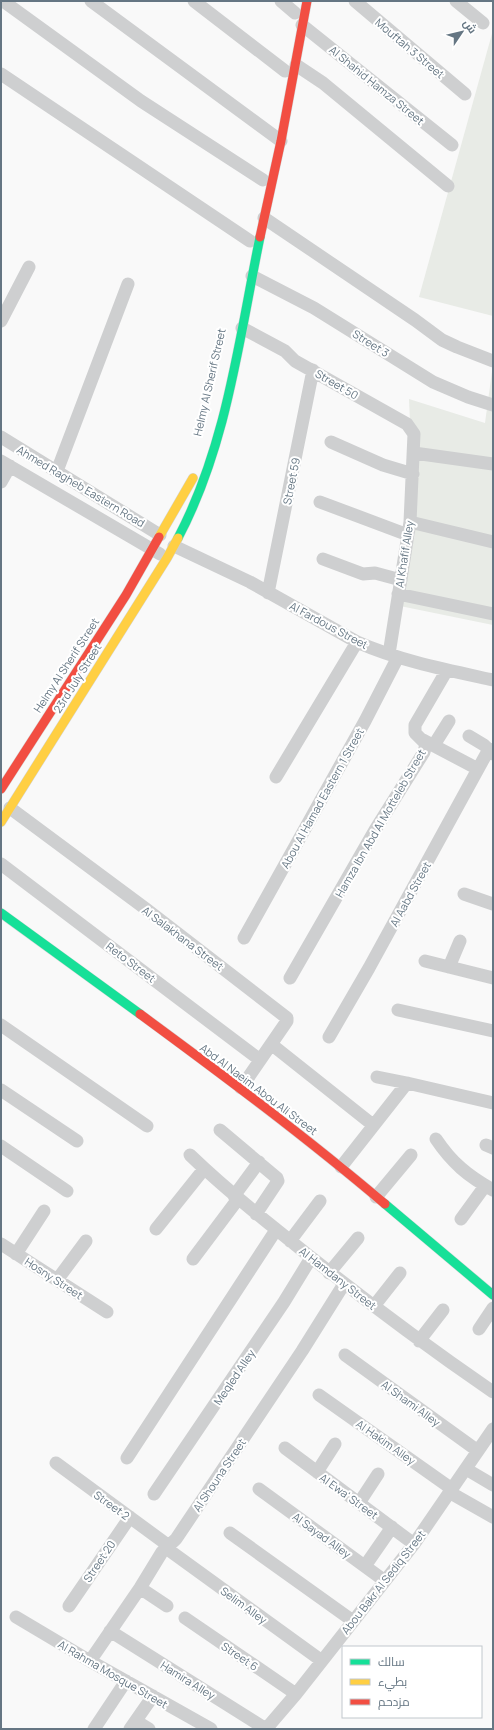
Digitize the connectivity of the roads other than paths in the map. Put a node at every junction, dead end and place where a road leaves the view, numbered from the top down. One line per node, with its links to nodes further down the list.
1 (4, 1): 15 (street)
2 (91, 1): 13 (street)
3 (194, 1): 10 (street)
4 (281, 1): 8 (street, Al Shahid Hamza Street)
5 (307, 1): 8 (street, Helmy Al Sherif Street)
6 (355, 1): 12 (street, Mouftah 3 Street)
7 (456, 1): 9 (street)
8 (298, 13): 10 (street, Helmy Al Sherif Street); 10 (street, Helmy Al Sherif Street); 14 (street, Al Shahid Hamza Street)
9 (483, 23)
10 (288, 71): 13 (street, Helmy Al Sherif Street); 16 (street)
11 (1, 74): 19 (street)
12 (465, 94)
13 (274, 136): 18 (street, Helmy Al Sherif Street)
14 (452, 145)
15 (262, 180)
16 (448, 186)
17 (258, 203): 19 (street, Helmy Al Sherif Street)
18 (264, 218): 21 (street, Helmy Al Sherif Street); 25 (street)
19 (250, 240): 37 (street, Helmy Al Sherif Street)
20 (28, 267): 23 (street)
21 (252, 276): 24 (street, Helmy Al Sherif Street); 27 (street, Street 3)
22 (128, 284): 33 (street)
23 (1, 321)
24 (242, 328): 26 (street, Street 50); 38 (street, Helmy Al Sherif Street)
25 (493, 360)
26 (313, 370): 30 (street, Street 50); 47 (street, Street 59)
27 (493, 405)
28 (1, 437): 33 (street, Ahmed Ragheb Eastern Road)
29 (331, 442): 34 (street)
30 (414, 453): 32 (street); 34 (street, Al Khafif Alley)
31 (6, 464): 35 (street); 43 (street)
32 (493, 464)
33 (57, 471): 40 (street, Ahmed Ragheb Eastern Road)
34 (412, 474): 39 (street, Al Khafif Alley)
35 (1, 482)
36 (320, 502): 39 (street)
37 (169, 521): 38 (street); 40 (street, Helmy Al Sherif Street)
38 (183, 528): 42 (street, Helmy Al Sherif Street)
39 (409, 529): 41 (street); 46 (street, Al Khafif Alley)
40 (160, 535): 43 (street, Helmy Al Sherif Street)
41 (493, 542)
42 (174, 546): 44 (street, 23rd July Street); 47 (street, Al Fardous Street)
43 (153, 549): 44 (street); 60 (street, Helmy Al Sherif Street)
44 (167, 558): 61 (street, 23rd July Street)
45 (323, 559): 46 (street)
46 (401, 580): 48 (street, Al Khafif Alley)
47 (268, 593): 50 (street, Al Fardous Street)
48 (398, 594): 49 (street); 51 (street, Al Khafif Alley)
49 (493, 614)
50 (357, 642): 51 (street, Al Fardous Street); 59 (street)
51 (394, 656): 52 (street, Al Fardous Street); 67 (street, Abou Al Hamad Eastern 1 Street)
52 (447, 670): 53 (street, Al Fardous Street); 56 (street, Hamza Ibn Abd Al Motteleb Street)
53 (493, 680)
54 (449, 720): 56 (street)
55 (469, 736): 57 (street)
56 (428, 742): 58 (street); 71 (street, Hamza Ibn Abd Al Motteleb Street)
57 (491, 752): 58 (street, Al Aabd Street)
58 (478, 769): 76 (street, Al Aabd Street)
59 (276, 776)
60 (1, 789)
61 (10, 808): 62 (street, 23rd July Street); 77 (street, Al Salakhana Street)
62 (1, 822)
63 (1, 864): 78 (street, Reto Street)
64 (464, 894): 65 (street)
65 (493, 904)
66 (1, 913): 81 (street, Abd Al Naeim Abou Ali Street)
67 (244, 938)
68 (460, 940): 70 (street)
69 (425, 961): 70 (street)
70 (449, 967): 72 (street)
71 (290, 978)
72 (493, 978)
73 (398, 1010): 75 (street)
74 (1, 1025): 84 (street)
75 (493, 1031)
76 (329, 1037)
77 (271, 1044): 78 (street, Al Salakhana Street); 85 (street)
78 (260, 1060): 81 (street, Al Salakhana Street)
79 (377, 1078): 80 (street)
80 (407, 1083): 83 (street); 85 (street)
81 (241, 1088): 93 (street, Abd Al Naeim Abou Ali Street)
82 (1, 1090): 88 (street)
83 (493, 1103)
84 (147, 1126)
85 (373, 1126): 93 (street)
86 (220, 1130): 92 (street)
87 (436, 1139): 95 (street)
88 (77, 1141)
89 (1, 1146): 96 (street)
90 (190, 1155): 94 (street, Al Hamdany Street)
91 (411, 1156): 97 (street)
92 (259, 1162): 98 (street); 101 (street)
93 (341, 1167): 97 (street, Abd Al Naeim Abou Ali Street)
94 (204, 1169): 98 (street, Al Hamdany Street); 103 (street)
95 (489, 1188): 102 (street)
96 (67, 1191)
97 (376, 1197): 116 (street, Abd Al Naeim Abou Ali Street)
98 (236, 1198): 101 (street, Al Hamdany Street); 111 (street)
99 (320, 1201): 107 (street)
100 (44, 1211): 109 (street)
101 (256, 1214): 104 (street, Al Hamdany Street)
102 (462, 1219)
103 (156, 1229)
104 (276, 1230): 107 (street, Al Hamdany Street); 130 (street)
105 (358, 1238): 112 (street)
106 (86, 1241): 114 (street)
107 (290, 1241): 110 (street, Al Hamdany Street)
108 (1, 1244): 109 (street, Hosny Street)
109 (16, 1254): 114 (street, Hosny Street)
110 (311, 1258): 112 (street, Al Hamdany Street); 138 (street, Meqled Alley)
111 (193, 1259)
112 (329, 1272): 115 (street, Al Hamdany Street)
113 (400, 1273): 117 (street)
114 (58, 1280): 120 (street, Hosny Street)
115 (344, 1284): 117 (street, Al Hamdany Street); 145 (street, Al Shouna Street)
116 (493, 1295)
117 (374, 1306): 122 (street, Al Hamdany Street)
118 (493, 1308): 121 (street)
119 (443, 1310): 122 (street)
120 (107, 1312)
121 (479, 1329)
122 (419, 1341): 124 (street, Al Hamdany Street)
123 (345, 1355): 129 (street, Al Shami Alley)
124 (493, 1392)
125 (319, 1395): 137 (street, Al Hakim Alley)
126 (493, 1429): 129 (street, Abou Bakr Al Sediq Street)
127 (335, 1444): 133 (street)
128 (285, 1448): 133 (street, Al Ewa' Street)
129 (478, 1451): 132 (street, Abou Bakr Al Sediq Street)
130 (127, 1458)
131 (56, 1463): 140 (street, Street 2)
132 (466, 1469): 135 (street); 137 (street, Abou Bakr Al Sediq Street)
133 (317, 1472): 139 (street, Al Ewa' Street)
134 (378, 1474): 139 (street)
135 (493, 1484)
136 (259, 1489): 146 (street, Al Sayad Alley)
137 (451, 1491): 141 (street, Al Hakim Alley); 144 (street, Abou Bakr Al Sediq Street)
138 (154, 1494)
139 (359, 1503): 142 (street, Al Ewa' Street)
140 (130, 1517): 145 (street, Street 2); 149 (street, Street 20)
141 (493, 1517)
142 (392, 1527): 144 (street, Al Ewa' Street); 146 (street)
143 (230, 1533): 153 (street)
144 (414, 1544): 147 (street, Abou Bakr Al Sediq Street)
145 (168, 1547): 148 (street, Al Shouna Street); 156 (street, Selim Alley)
146 (365, 1566): 147 (street, Al Sayad Alley)
147 (385, 1580): 153 (street, Abou Bakr Al Sediq Street)
148 (140, 1588): 150 (street); 154 (street, Al Shouna Street)
149 (69, 1606)
150 (167, 1606)
151 (16, 1616): 155 (street, Al Rahma Mosque Street)
152 (185, 1618): 158 (street, Street 6)
153 (353, 1621): 156 (street, Abou Bakr Al Sediq Street)
154 (110, 1631): 155 (street, Al Shouna Street); 164 (street, Hamira Alley)
155 (90, 1661): 157 (street, Al Rahma Mosque Street)
156 (322, 1662): 158 (street, Abou Bakr Al Sediq Street)
157 (126, 1681): 159 (street, Al Rahma Mosque Street); 161 (street)
158 (296, 1694): 164 (street, Abou Bakr Al Sediq Street)
159 (153, 1696): 160 (street); 163 (street, Al Rahma Mosque Street)
160 (133, 1725): 162 (street)
161 (94, 1729)
162 (149, 1729)
163 (211, 1729)
164 (266, 1729)

